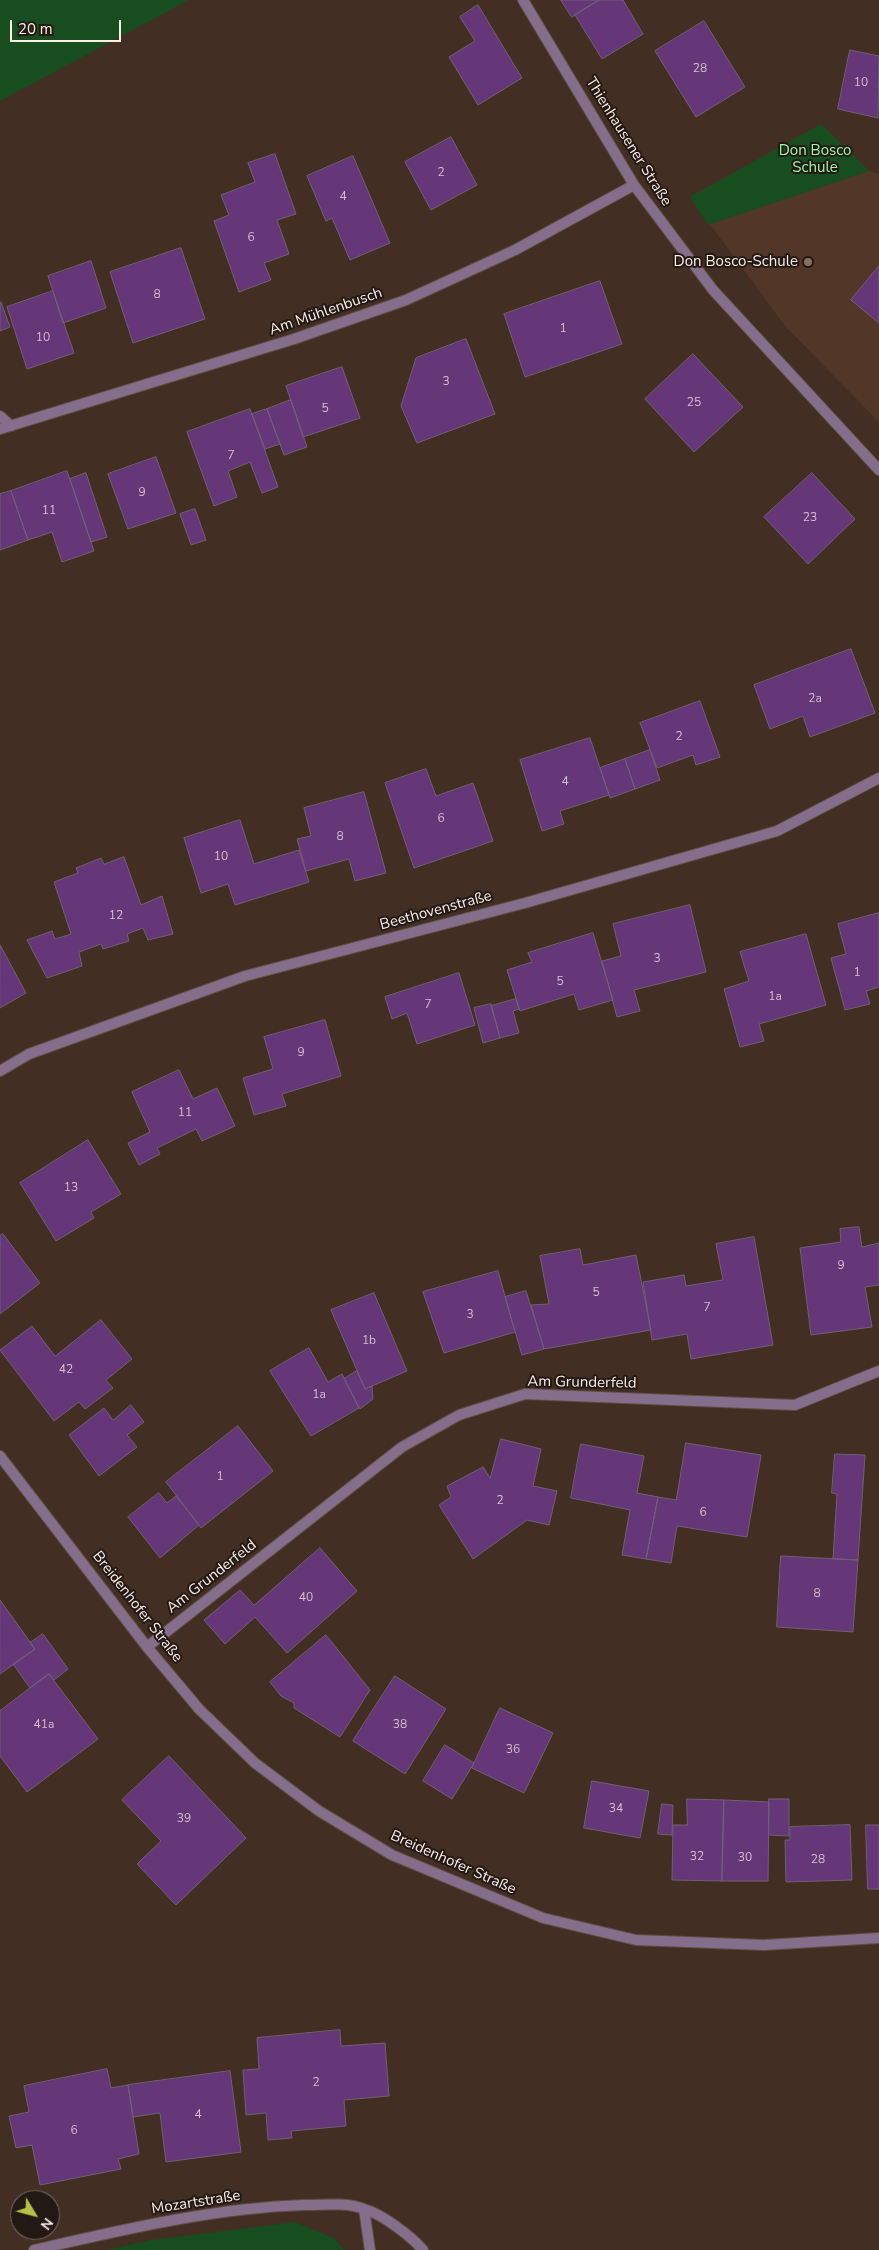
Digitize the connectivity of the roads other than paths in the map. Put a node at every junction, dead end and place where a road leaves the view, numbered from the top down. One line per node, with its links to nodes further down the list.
1 (523, 0): 2 (street, Thienhausener Straße)
2 (634, 185): 4 (street, Am Mühlenbusch); 6 (street, Thienhausener Straße)
3 (0, 416): 4 (street)
4 (11, 426): 5 (street, Am Mühlenbusch)
5 (0, 430)
6 (879, 470)
7 (879, 778): 8 (street, Beethovenstraße)
8 (0, 1071)
9 (879, 1371): 11 (street, Am Grunderfeld)
10 (0, 1456): 11 (street, Breidenhofer Straße)
11 (147, 1647): 12 (street, Breidenhofer Straße)
12 (879, 1938)
13 (364, 2208): 14 (street, Mozartstraße); 15 (street); 16 (street, Mozartstraße)
14 (34, 2250)
15 (370, 2250)
16 (423, 2250)

